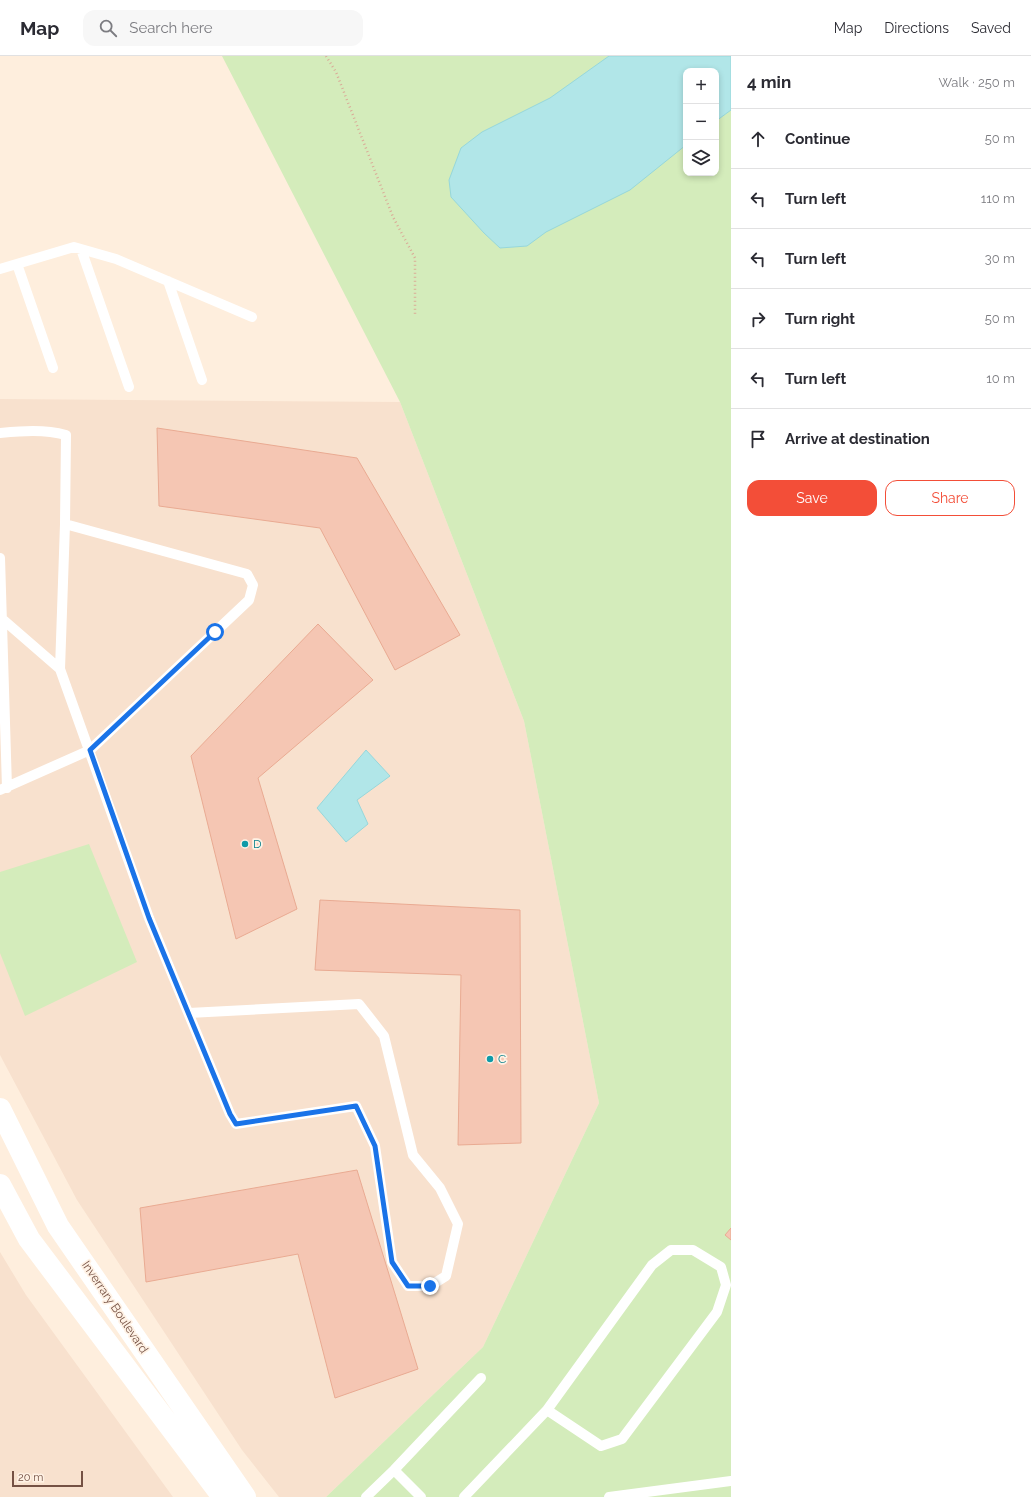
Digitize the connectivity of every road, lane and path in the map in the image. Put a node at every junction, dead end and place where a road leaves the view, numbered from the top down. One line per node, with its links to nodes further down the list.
1 (326, 56): 6 (path)
2 (81, 249): 3 (lane); 5 (lane); 10 (lane)
3 (17, 264): 4 (lane); 8 (lane)
4 (0, 269)
5 (168, 281): 7 (lane); 9 (lane)
6 (415, 315)
7 (252, 317)
8 (53, 368)
9 (202, 380)
10 (128, 386)
11 (0, 433): 12 (lane)
12 (65, 524): 15 (lane); 16 (lane)
13 (0, 558): 14 (lane)
14 (1, 618): 15 (lane); 17 (lane)
15 (60, 669): 16 (lane)
16 (90, 750): 17 (lane); 18 (lane)
17 (4, 789)
18 (189, 1013): 18 (lane)
19 (0, 1109): 26 (street, Inverrary Boulevard)
20 (0, 1185): 25 (street)
21 (482, 1378): 23 (lane)
22 (547, 1410): 22 (lane); 29 (lane)
23 (394, 1470): 27 (lane); 28 (lane)
24 (731, 1481): 30 (lane)
25 (223, 1497)
26 (245, 1497)
27 (366, 1497)
28 (421, 1497)
29 (464, 1497)
30 (609, 1497)

